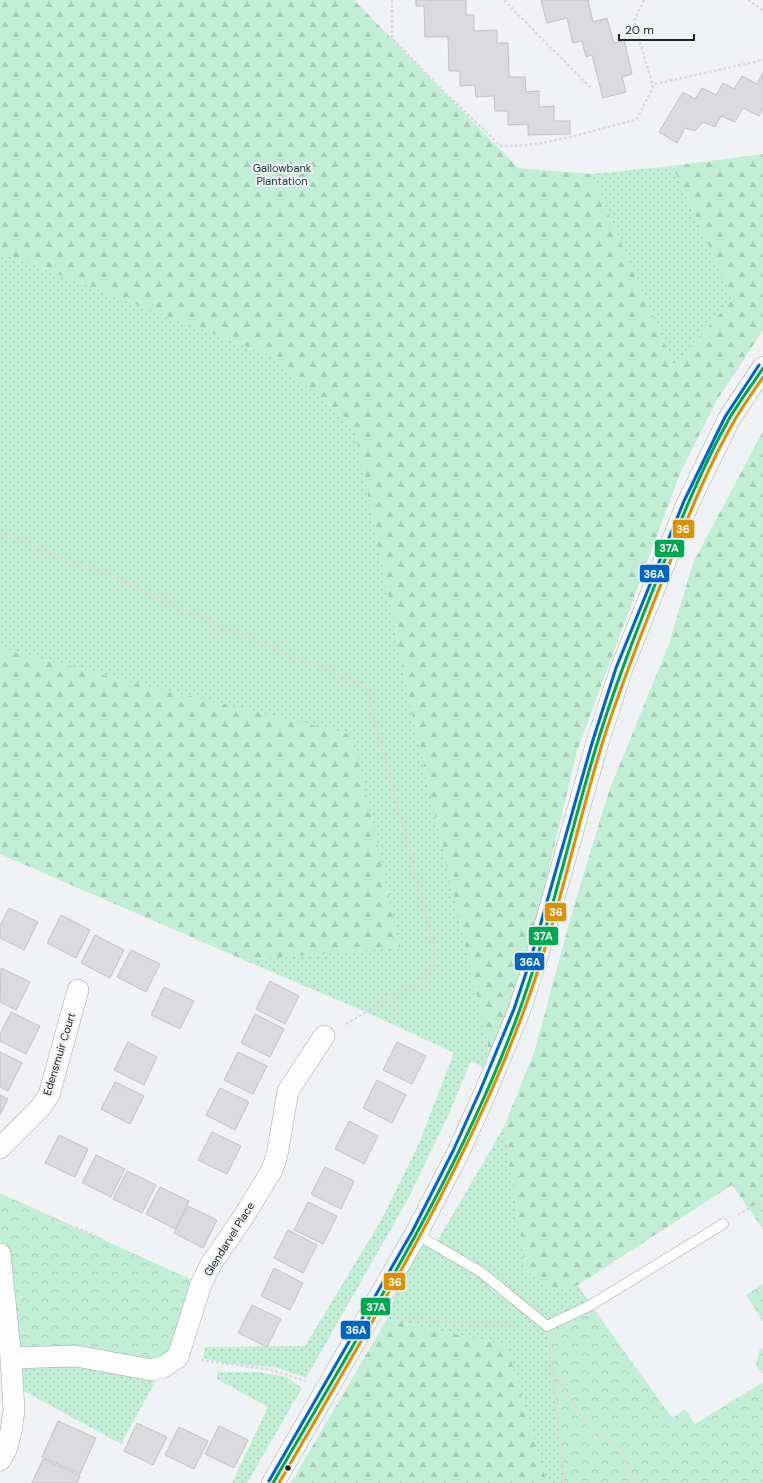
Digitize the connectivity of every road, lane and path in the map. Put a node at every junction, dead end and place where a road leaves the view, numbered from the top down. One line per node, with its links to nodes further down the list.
1 (392, 0): 7 (path)
2 (504, 0): 8 (path)
3 (644, 0): 7 (path)
4 (748, 0): 5 (path)
5 (763, 10)
6 (763, 60): 7 (path)
7 (653, 87)
8 (591, 88)
9 (763, 368): 17 (street)
10 (0, 534): 12 (path)
11 (78, 990): 13 (street, Edensmuir Court)
12 (324, 1036): 22 (street, Glendarvel Place)
13 (0, 1148)
14 (763, 1200): 15 (path)
15 (723, 1224): 21 (lane)
16 (76, 1227): 18 (path)
17 (416, 1234): 21 (lane); 25 (street)
18 (104, 1240)
19 (0, 1254): 23 (street)
20 (387, 1319): 21 (path)
21 (547, 1326): 24 (path)
22 (178, 1357): 23 (street); 25 (path)
23 (11, 1358): 26 (street)
24 (552, 1371): 28 (path); 29 (path)
25 (319, 1403): 27 (street)
26 (0, 1460)
27 (273, 1483)
28 (565, 1483)
29 (635, 1483)

